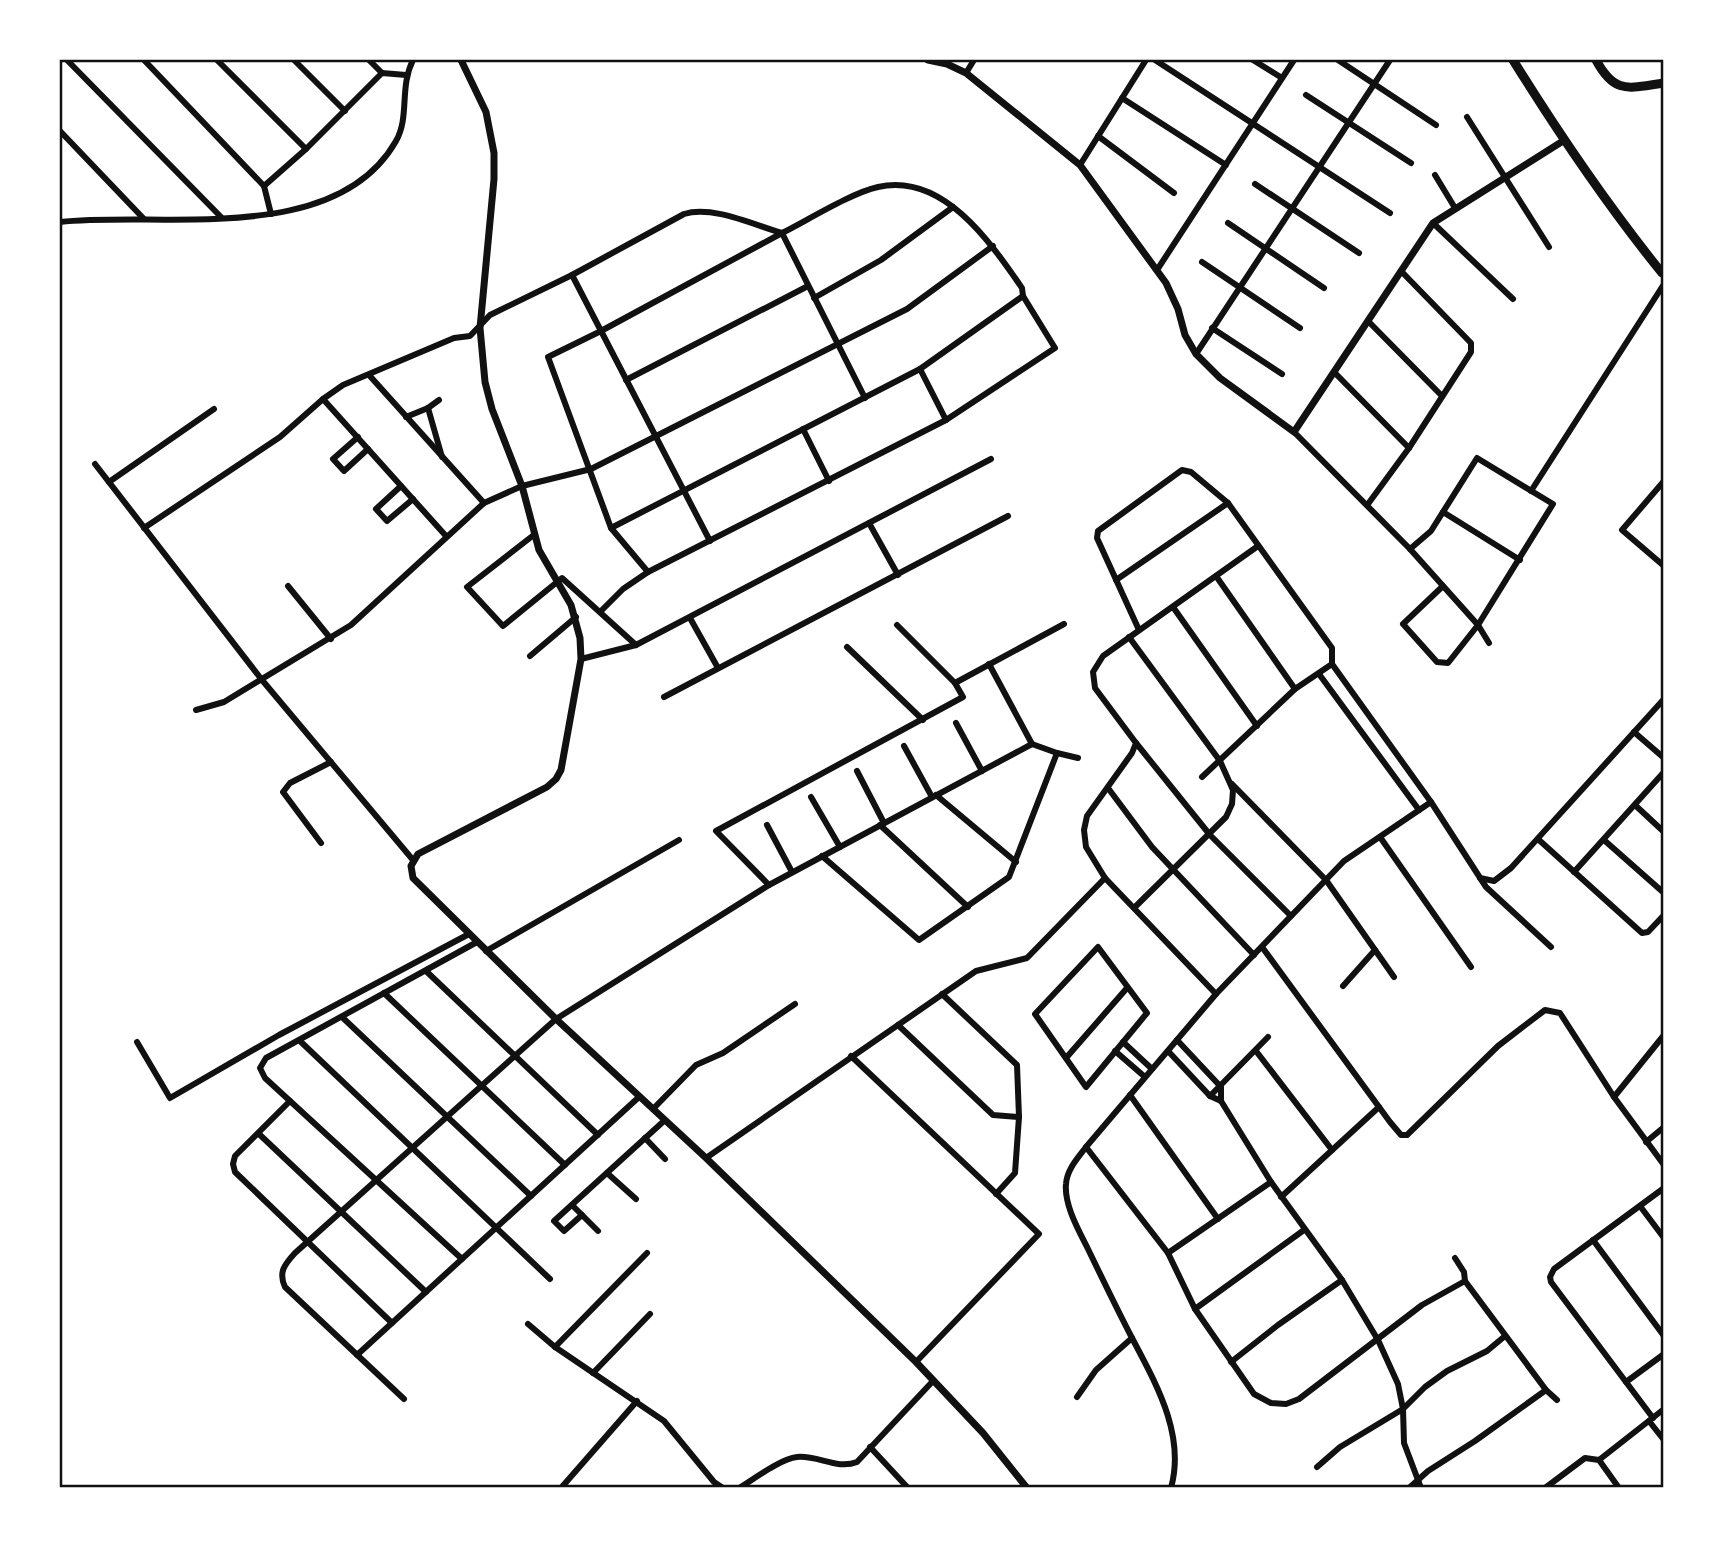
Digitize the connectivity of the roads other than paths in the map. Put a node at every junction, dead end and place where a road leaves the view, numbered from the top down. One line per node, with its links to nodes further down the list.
1 (66, 60): 18 (street); 51 (street)
2 (144, 60): 43 (street)
3 (217, 60): 35 (street)
4 (294, 60): 27 (street)
5 (369, 60): 19 (street)
6 (413, 60): 21 (street)
7 (461, 60): 74 (street)
8 (930, 60): 20 (street)
9 (974, 60): 20 (street)
10 (1146, 60): 26 (street)
11 (1155, 60): 30 (street)
12 (1254, 60): 22 (street)
13 (1294, 60): 22 (street)
14 (1338, 60): 24 (street)
15 (1390, 60): 24 (street)
16 (1513, 60): 34 (main road)
17 (1596, 60): 23 (main road)
18 (60, 64)
19 (382, 73): 21 (street); 27 (street)
20 (965, 73): 38 (street)
21 (406, 75): 50 (street)
22 (1282, 78): 30 (street)
23 (1664, 82)
24 (1375, 83): 29 (street); 31 (street)
25 (1306, 95): 29 (street)
26 (1122, 98): 33 (street); 37 (street)
27 (345, 111): 35 (street)
28 (1467, 117): 41 (street)
29 (1348, 123): 36 (street); 39 (street)
30 (1253, 124): 37 (street); 39 (street)
31 (1437, 125)
32 (60, 131): 52 (street)
33 (1098, 136): 38 (street); 44 (street)
34 (1563, 141): 41 (street); 64 (main road)
35 (306, 149): 43 (street)
36 (1411, 163)
37 (1226, 164): 62 (street)
38 (1080, 165): 62 (street)
39 (1319, 167): 47 (street); 49 (street)
40 (1435, 175): 46 (street)
41 (1505, 177): 46 (street); 58 (street)
42 (1255, 184): 47 (street)
43 (264, 186): 50 (street)
44 (1174, 193)
45 (953, 207): 56 (street); 57 (street); 71 (street)
46 (1455, 208): 55 (street)
47 (1291, 209): 59 (street); 60 (street)
48 (60, 212): 53 (street)
49 (1390, 213)
50 (271, 214): 51 (street)
51 (221, 217): 52 (street)
52 (144, 219): 53 (street)
53 (63, 221)
54 (1228, 223): 59 (street)
55 (1433, 223): 63 (street); 72 (street)
56 (782, 233): 65 (street); 67 (street); 77 (street)
57 (993, 246): 70 (street); 78 (street)
58 (1549, 247)
59 (1265, 249): 68 (street); 69 (street)
60 (1359, 253)
61 (1202, 262): 68 (street)
62 (1157, 270): 79 (street)
63 (1401, 271): 73 (street); 85 (street)
64 (1663, 273)
65 (572, 275): 74 (street); 77 (street)
66 (1664, 284): 110 (street)
67 (808, 286): 71 (street); 84 (street)
68 (1239, 288): 75 (street); 76 (street)
69 (1324, 288)
70 (1023, 296): 80 (street); 92 (street)
71 (814, 298): 78 (street)
72 (1513, 299)
73 (1368, 321): 81 (street); 85 (street)
74 (480, 328): 83 (street); 106 (street)
75 (1212, 328): 79 (street); 82 (street)
76 (1300, 328)
77 (601, 331): 84 (street); 102 (street)
78 (837, 344): 86 (street); 95 (street)
79 (1196, 355): 94 (street)
80 (920, 369): 86 (street); 92 (street)
81 (1334, 372): 94 (street); 97 (street)
82 (1282, 374)
83 (369, 375): 87 (street); 91 (street)
84 (626, 380): 95 (street)
85 (1442, 396): 97 (street)
86 (864, 398): 93 (street)
87 (323, 399): 96 (street); 118 (street)
88 (439, 400): 89 (street)
89 (428, 408): 91 (street); 99 (street)
90 (214, 410): 105 (street)
91 (406, 417): 99 (street)
92 (946, 420): 103 (street)
93 (803, 429): 103 (street); 109 (street)
94 (1294, 432): 114 (street)
95 (655, 436): 102 (street); 109 (street)
96 (358, 438): 98 (street); 98 (street)
97 (1409, 448): 114 (street)
98 (368, 449): 107 (street)
99 (442, 458): 112 (street)
100 (991, 459): 117 (street)
101 (95, 464): 105 (street)
102 (591, 469): 106 (street); 119 (street)
103 (829, 481): 122 (street)
104 (1664, 481): 108 (street)
105 (108, 482): 118 (street)
106 (522, 485): 112 (street); 120 (street)
107 (401, 486): 111 (street); 111 (street)
108 (1660, 490): 126 (street)
109 (684, 491): 119 (street); 122 (street)
110 (1531, 491): 115 (street); 125 (street)
111 (412, 499): 121 (street)
112 (484, 503): 121 (street)
113 (1227, 503): 123 (street); 130 (street); 130 (street)
114 (1368, 504): 124 (street)
115 (1443, 512): 124 (street); 125 (street)
116 (1008, 516): 128 (street)
117 (869, 523): 128 (street); 137 (street)
118 (144, 528): 153 (street)
119 (611, 528): 127 (street)
120 (535, 534): 131 (street); 131 (street)
121 (446, 536): 143 (street)
122 (710, 541): 127 (street)
123 (1258, 546): 129 (street); 150 (street)
124 (1410, 549): 133 (street)
125 (1520, 560): 140 (street)
126 (1664, 566)
127 (649, 572): 135 (street)
128 (898, 575): 151 (street)
129 (1216, 576): 134 (street); 155 (street)
130 (1116, 580): 141 (street)
131 (557, 582): 135 (street); 136 (street)
132 (289, 586): 143 (street)
133 (1443, 586): 140 (street); 140 (street)
134 (1173, 607): 141 (street); 161 (street)
135 (600, 612): 145 (street)
136 (576, 617): 147 (street); 148 (street)
137 (690, 618): 145 (street); 151 (street)
138 (1064, 624): 149 (street)
139 (897, 625): 154 (street)
140 (1478, 625): 144 (street)
141 (1139, 630): 142 (street)
142 (1129, 637): 163 (street); 169 (street)
143 (331, 639): 153 (street)
144 (1489, 643)
145 (636, 645): 148 (street)
146 (847, 647): 159 (street)
147 (530, 656)
148 (581, 660): 193 (street)
149 (989, 664): 154 (street); 164 (street)
150 (1332, 664): 152 (street); 179 (street)
151 (718, 668): 156 (street)
152 (1319, 674): 155 (street); 181 (street)
153 (262, 680): 158 (street); 170 (street)
154 (955, 682): 159 (street)
155 (1295, 689): 161 (street)
156 (664, 696)
157 (1664, 699): 162 (street)
158 (197, 710)
159 (923, 720): 201 (street)
160 (956, 723): 172 (street)
161 (1257, 726): 169 (street)
162 (1634, 732): 168 (street); 188 (street)
163 (1136, 743): 176 (street); 185 (street)
164 (1032, 744): 166 (street); 172 (street)
165 (904, 746): 177 (street)
166 (1057, 753): 167 (street); 194 (street)
167 (1078, 758)
168 (1664, 758)
169 (1220, 761): 174 (street); 175 (street)
170 (331, 762): 190 (street); 193 (street)
171 (857, 771): 182 (street)
172 (982, 771): 177 (street)
173 (1664, 772): 180 (street)
174 (1202, 778)
175 (1231, 783): 185 (street); 200 (street)
176 (1108, 788): 195 (street); 198 (street)
177 (934, 796): 182 (street); 194 (street)
178 (811, 797): 191 (street)
179 (1431, 802): 181 (street); 199 (street)
180 (1635, 805): 184 (street); 189 (street)
181 (1419, 810): 186 (street)
182 (882, 824): 191 (street); 203 (street)
183 (766, 825): 197 (street)
184 (1664, 832)
185 (1210, 835): 195 (street); 206 (street)
186 (1380, 837): 200 (street); 214 (street)
187 (679, 839): 212 (street)
188 (1539, 840): 196 (street); 199 (street)
189 (1604, 840): 196 (street); 202 (street)
190 (321, 843)
191 (840, 847): 192 (street)
192 (822, 856): 197 (street); 203 (street)
193 (414, 860): 207 (street)
194 (1016, 862): 203 (street)
195 (1174, 871): 204 (street); 213 (street)
196 (1574, 872): 205 (street)
197 (792, 873): 201 (street)
198 (1105, 878): 204 (street); 220 (street)
199 (1480, 878): 210 (street)
200 (1326, 880): 206 (street); 211 (street)
201 (769, 885): 224 (street)
202 (1664, 893)
203 (968, 907)
204 (1134, 908): 221 (street)
205 (1664, 915)
206 (1291, 916): 209 (street)
207 (469, 934): 208 (street); 230 (street)
208 (477, 942): 212 (street); 215 (street)
209 (1262, 947): 213 (street); 248 (street)
210 (1551, 947)
211 (1375, 950): 216 (street); 217 (street)
212 (486, 951): 224 (street)
213 (1254, 955): 221 (street)
214 (1471, 967)
215 (426, 971): 219 (street); 235 (street)
216 (1394, 977)
217 (1343, 986)
218 (1127, 988): 231 (street); 237 (street); 237 (street)
219 (384, 993): 223 (street); 240 (street)
220 (942, 994): 225 (street); 251 (street)
221 (1216, 994): 228 (street)
222 (795, 1004): 249 (street)
223 (342, 1017): 229 (street); 250 (street)
224 (556, 1019): 235 (street); 244 (street)
225 (898, 1025): 236 (street); 251 (street)
226 (1664, 1035): 245 (street)
227 (1268, 1037): 234 (street)
228 (1177, 1040): 233 (street); 241 (street)
229 (300, 1041): 246 (street); 259 (street)
230 (137, 1042)
231 (1122, 1042): 232 (street); 238 (street)
232 (1115, 1051): 237 (street); 239 (street)
233 (1168, 1051): 238 (street); 243 (street)
234 (1256, 1051): 241 (street); 260 (street)
235 (515, 1056): 240 (street); 255 (street)
236 (852, 1056): 261 (street); 269 (street)
237 (1066, 1058)
238 (1152, 1069): 239 (street)
239 (1145, 1077): 242 (street)
240 (482, 1086): 250 (street); 263 (street)
241 (1221, 1087): 243 (street); 247 (street)
242 (1130, 1095): 258 (street); 277 (street)
243 (1210, 1096): 247 (street)
244 (639, 1097): 249 (street); 255 (street)
245 (1614, 1097): 248 (street); 257 (street)
246 (290, 1101): 254 (street); 266 (street)
247 (1221, 1101): 267 (street)
248 (1379, 1107): 260 (street)
249 (653, 1109): 252 (street)
250 (447, 1116): 259 (street); 270 (street)
251 (1019, 1117): 269 (street)
252 (664, 1120): 256 (street); 261 (street)
253 (1664, 1127): 257 (street)
254 (259, 1134): 275 (street); 283 (street)
255 (598, 1135): 263 (street)
256 (645, 1138): 262 (street); 265 (street)
257 (1646, 1142): 264 (street)
258 (1086, 1147): 285 (street); 298 (street)
259 (412, 1148): 266 (street); 278 (street)
260 (1332, 1150): 271 (street)
261 (706, 1158): 303 (street)
262 (665, 1160)
263 (565, 1165): 270 (street)
264 (1664, 1165)
265 (607, 1172): 272 (street); 273 (street)
266 (376, 1180): 275 (street); 287 (street)
267 (1271, 1182): 271 (street); 277 (street)
268 (1664, 1188): 274 (street)
269 (996, 1194): 303 (street)
270 (531, 1196): 278 (street)
271 (1282, 1197): 279 (street)
272 (636, 1199)
273 (572, 1205): 276 (street); 276 (street)
274 (1640, 1206): 281 (street); 282 (street)
275 (341, 1212): 283 (street); 291 (street)
276 (582, 1215): 280 (street)
277 (1218, 1219): 285 (street)
278 (496, 1228): 287 (street); 288 (street)
279 (1304, 1230): 289 (street); 292 (street)
280 (598, 1231)
281 (1664, 1238)
282 (1593, 1240): 297 (street); 307 (street)
283 (307, 1243): 294 (street); 302 (street)
284 (647, 1253): 300 (street)
285 (1168, 1253): 292 (street)
286 (1455, 1258): 290 (street)
287 (462, 1259): 291 (street)
288 (550, 1279)
289 (1342, 1280): 299 (street); 304 (street)
290 (1465, 1281): 296 (street); 299 (street)
291 (426, 1292): 294 (street)
292 (1195, 1309): 304 (street)
293 (650, 1314): 305 (street)
294 (392, 1323): 302 (street)
295 (528, 1324): 300 (street)
296 (1505, 1336): 308 (street); 313 (street)
297 (1664, 1336)
298 (1132, 1338): 309 (street); 326 (street)
299 (1378, 1340): 304 (street); 313 (street)
300 (555, 1347): 305 (street)
301 (1664, 1354): 307 (street)
302 (357, 1355): 310 (street)
303 (916, 1362): 306 (street)
304 (1231, 1362)
305 (593, 1373): 312 (street)
306 (933, 1381): 317 (street); 325 (street)
307 (1626, 1382): 315 (street)
308 (1546, 1390): 311 (street); 320 (street)
309 (1077, 1398)
310 (404, 1399)
311 (1557, 1399)
312 (637, 1401): 321 (street); 322 (street)
313 (1403, 1409): 319 (street); 320 (street)
314 (1664, 1409): 315 (street)
315 (1651, 1419): 316 (street); 318 (street)
316 (1664, 1440)
317 (870, 1447): 323 (street); 324 (street)
318 (1599, 1460): 328 (street); 329 (street)
319 (1317, 1467)
320 (1419, 1484): 327 (street)
321 (561, 1488)
322 (723, 1488)
323 (739, 1488)
324 (908, 1488)
325 (1027, 1488)
326 (1171, 1488)
327 (1409, 1488)
328 (1545, 1488)
329 (1619, 1488)

